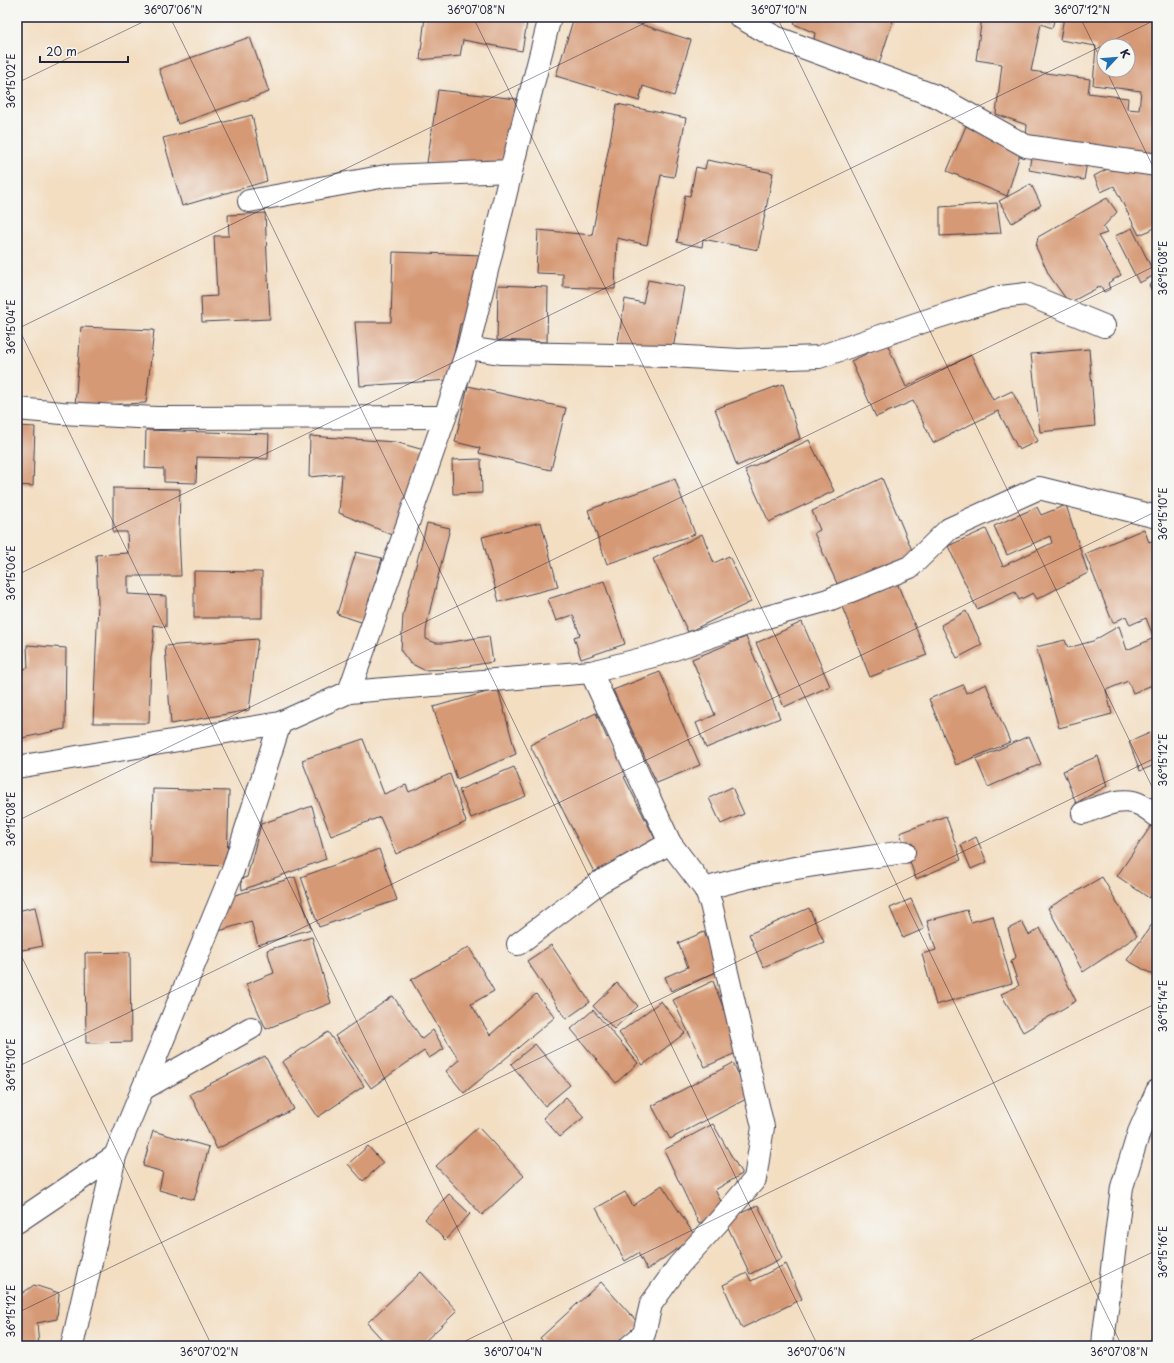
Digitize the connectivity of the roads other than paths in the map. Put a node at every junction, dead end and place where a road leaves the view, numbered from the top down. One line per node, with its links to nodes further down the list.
1 (550, 17): 4 (street)
2 (740, 17): 3 (street)
3 (1157, 165)
4 (511, 171): 5 (street); 7 (street)
5 (249, 201)
6 (1104, 326): 7 (street)
7 (468, 348): 9 (street)
8 (17, 409): 9 (street)
9 (446, 417): 12 (street)
10 (1157, 517): 11 (street)
11 (590, 672): 12 (street); 17 (street)
12 (349, 692): 13 (street)
13 (280, 723): 14 (street); 22 (street)
14 (17, 767)
15 (1083, 813): 16 (street)
16 (1157, 816)
17 (670, 844): 19 (street); 20 (street)
18 (904, 852): 19 (street)
19 (705, 889): 27 (street)
20 (518, 944)
21 (251, 1028): 22 (street)
22 (143, 1089): 24 (street)
23 (1157, 1091): 28 (street)
24 (115, 1156): 25 (street); 26 (street)
25 (17, 1222)
26 (72, 1346)
27 (630, 1346)
28 (1103, 1346)

